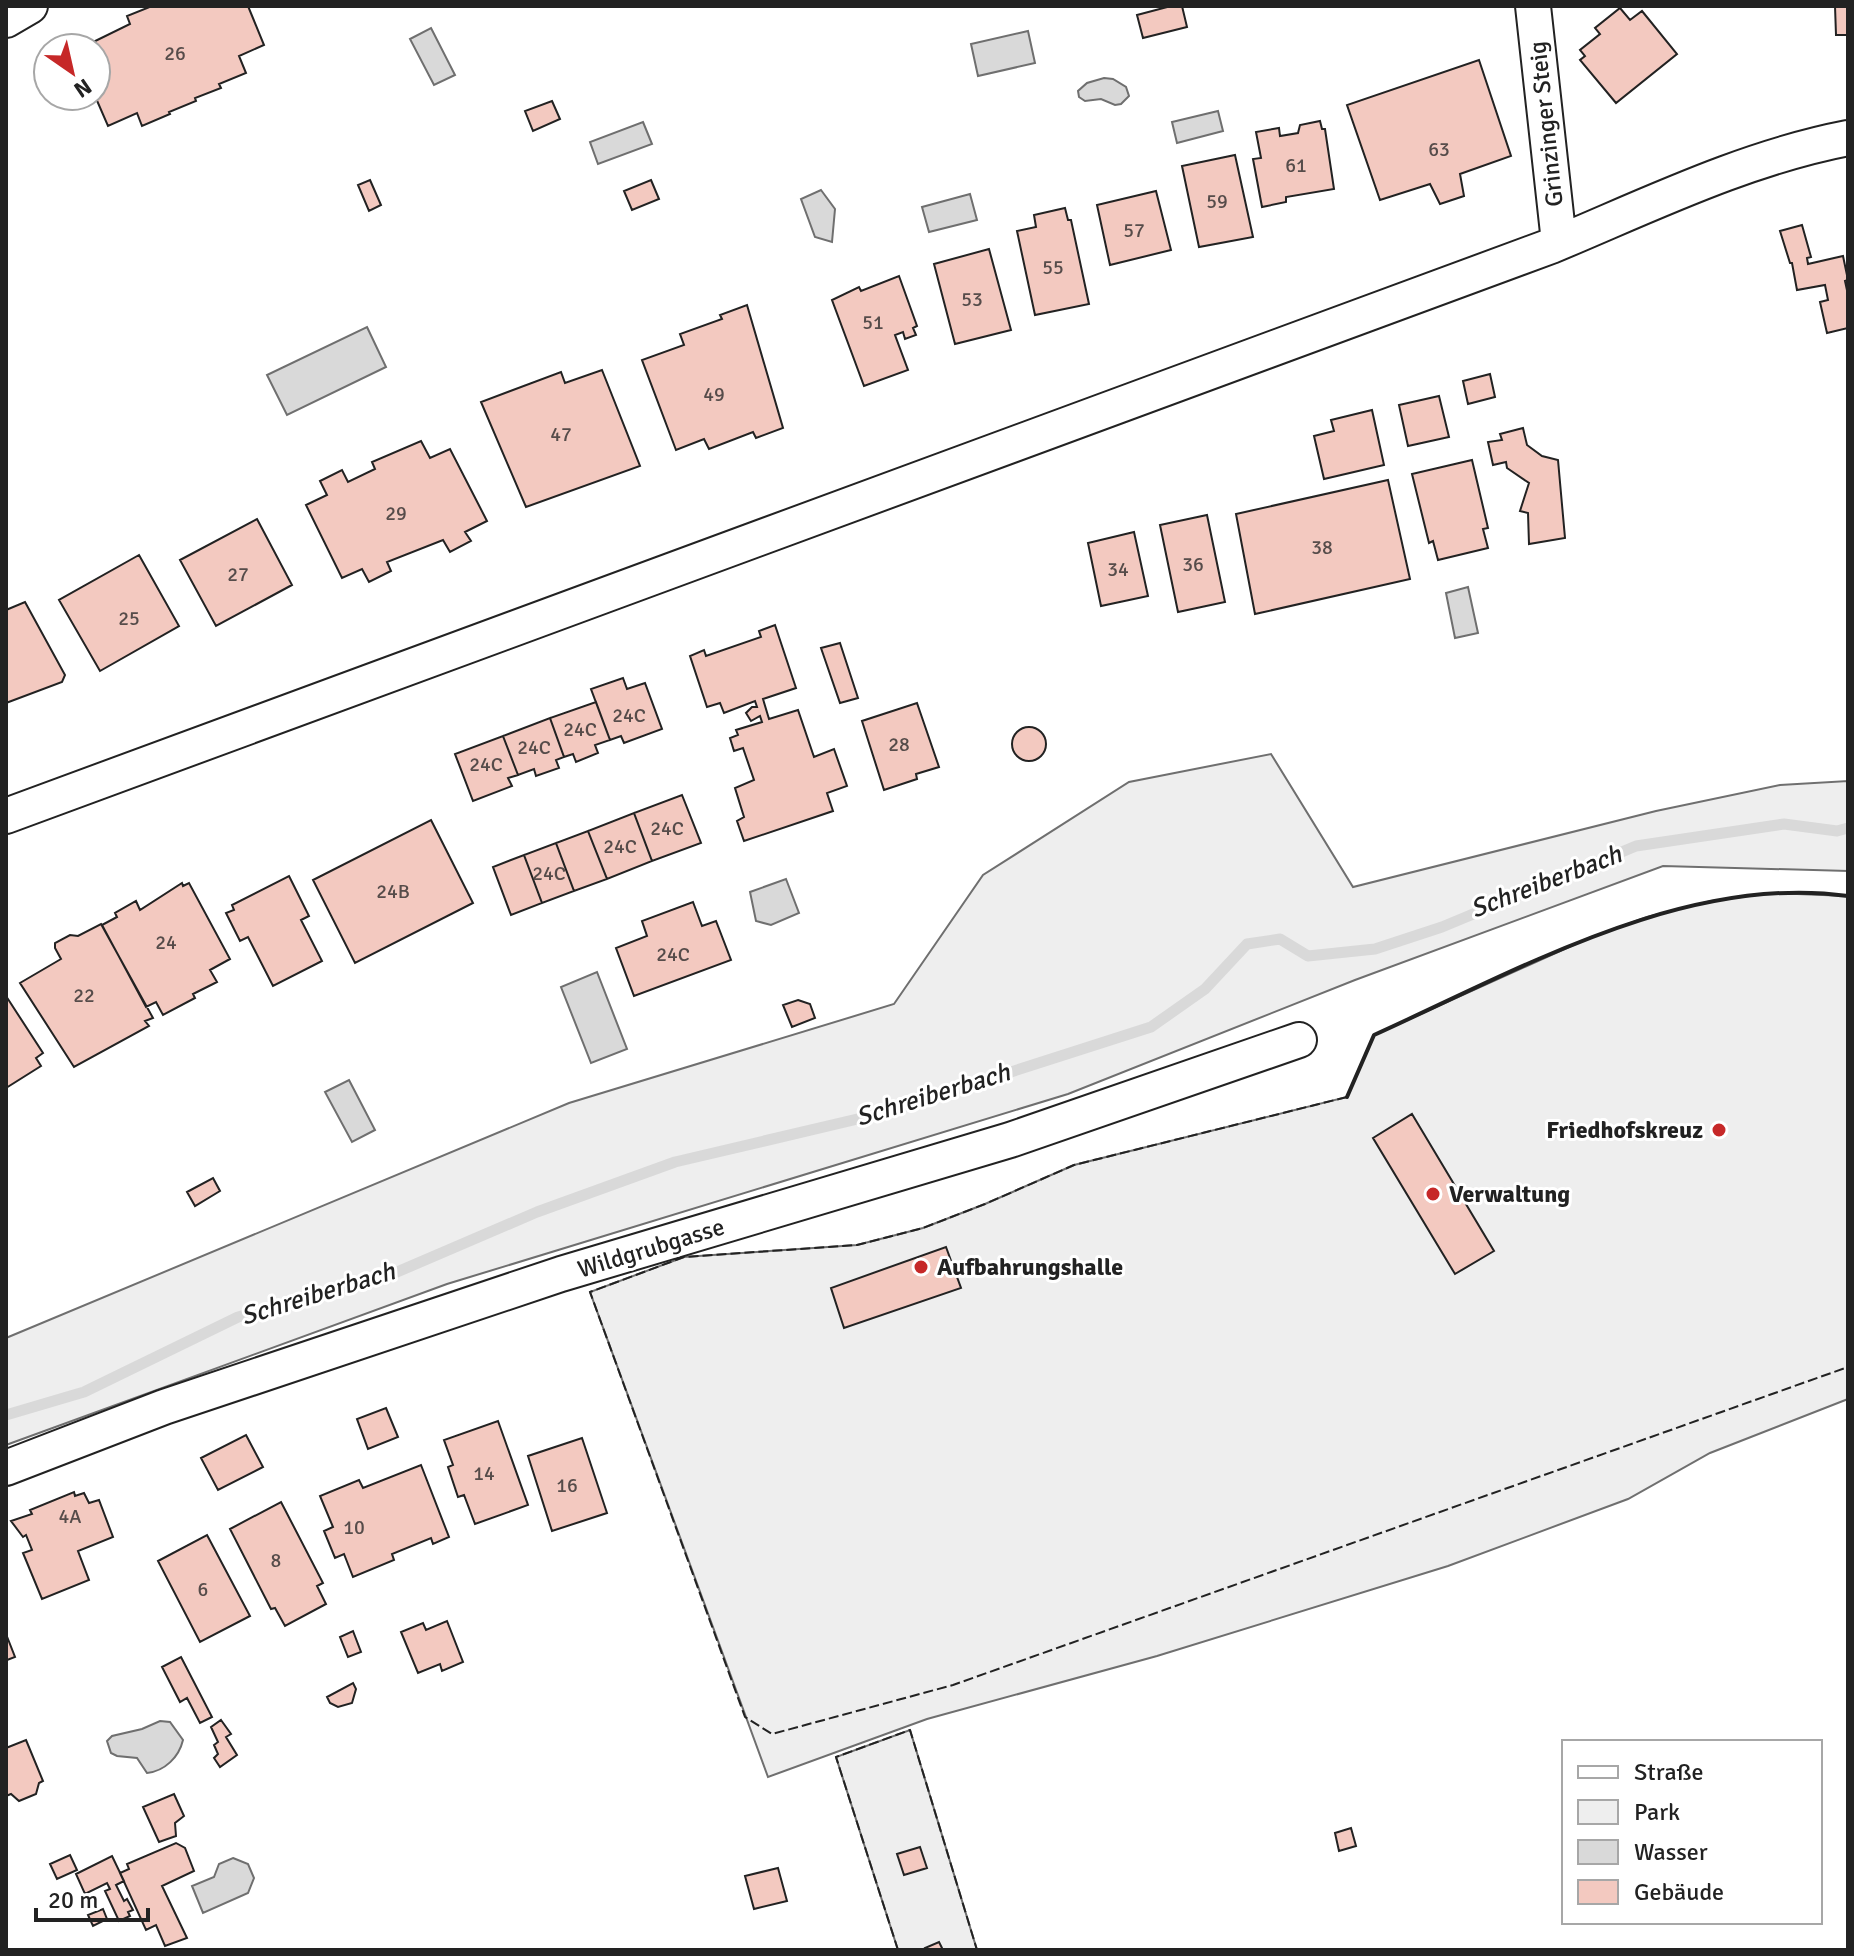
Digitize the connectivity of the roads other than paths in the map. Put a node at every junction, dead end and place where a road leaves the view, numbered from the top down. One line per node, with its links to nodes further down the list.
1 (30, 6): 3 (street)
2 (1533, 6): 5 (street, Grinzinger Steig)
3 (6, 20)
4 (1848, 138): 5 (street)
5 (1559, 242): 6 (street)
6 (6, 816)
7 (1299, 1040): 8 (street, Wildgrubgasse)
8 (6, 1468)

